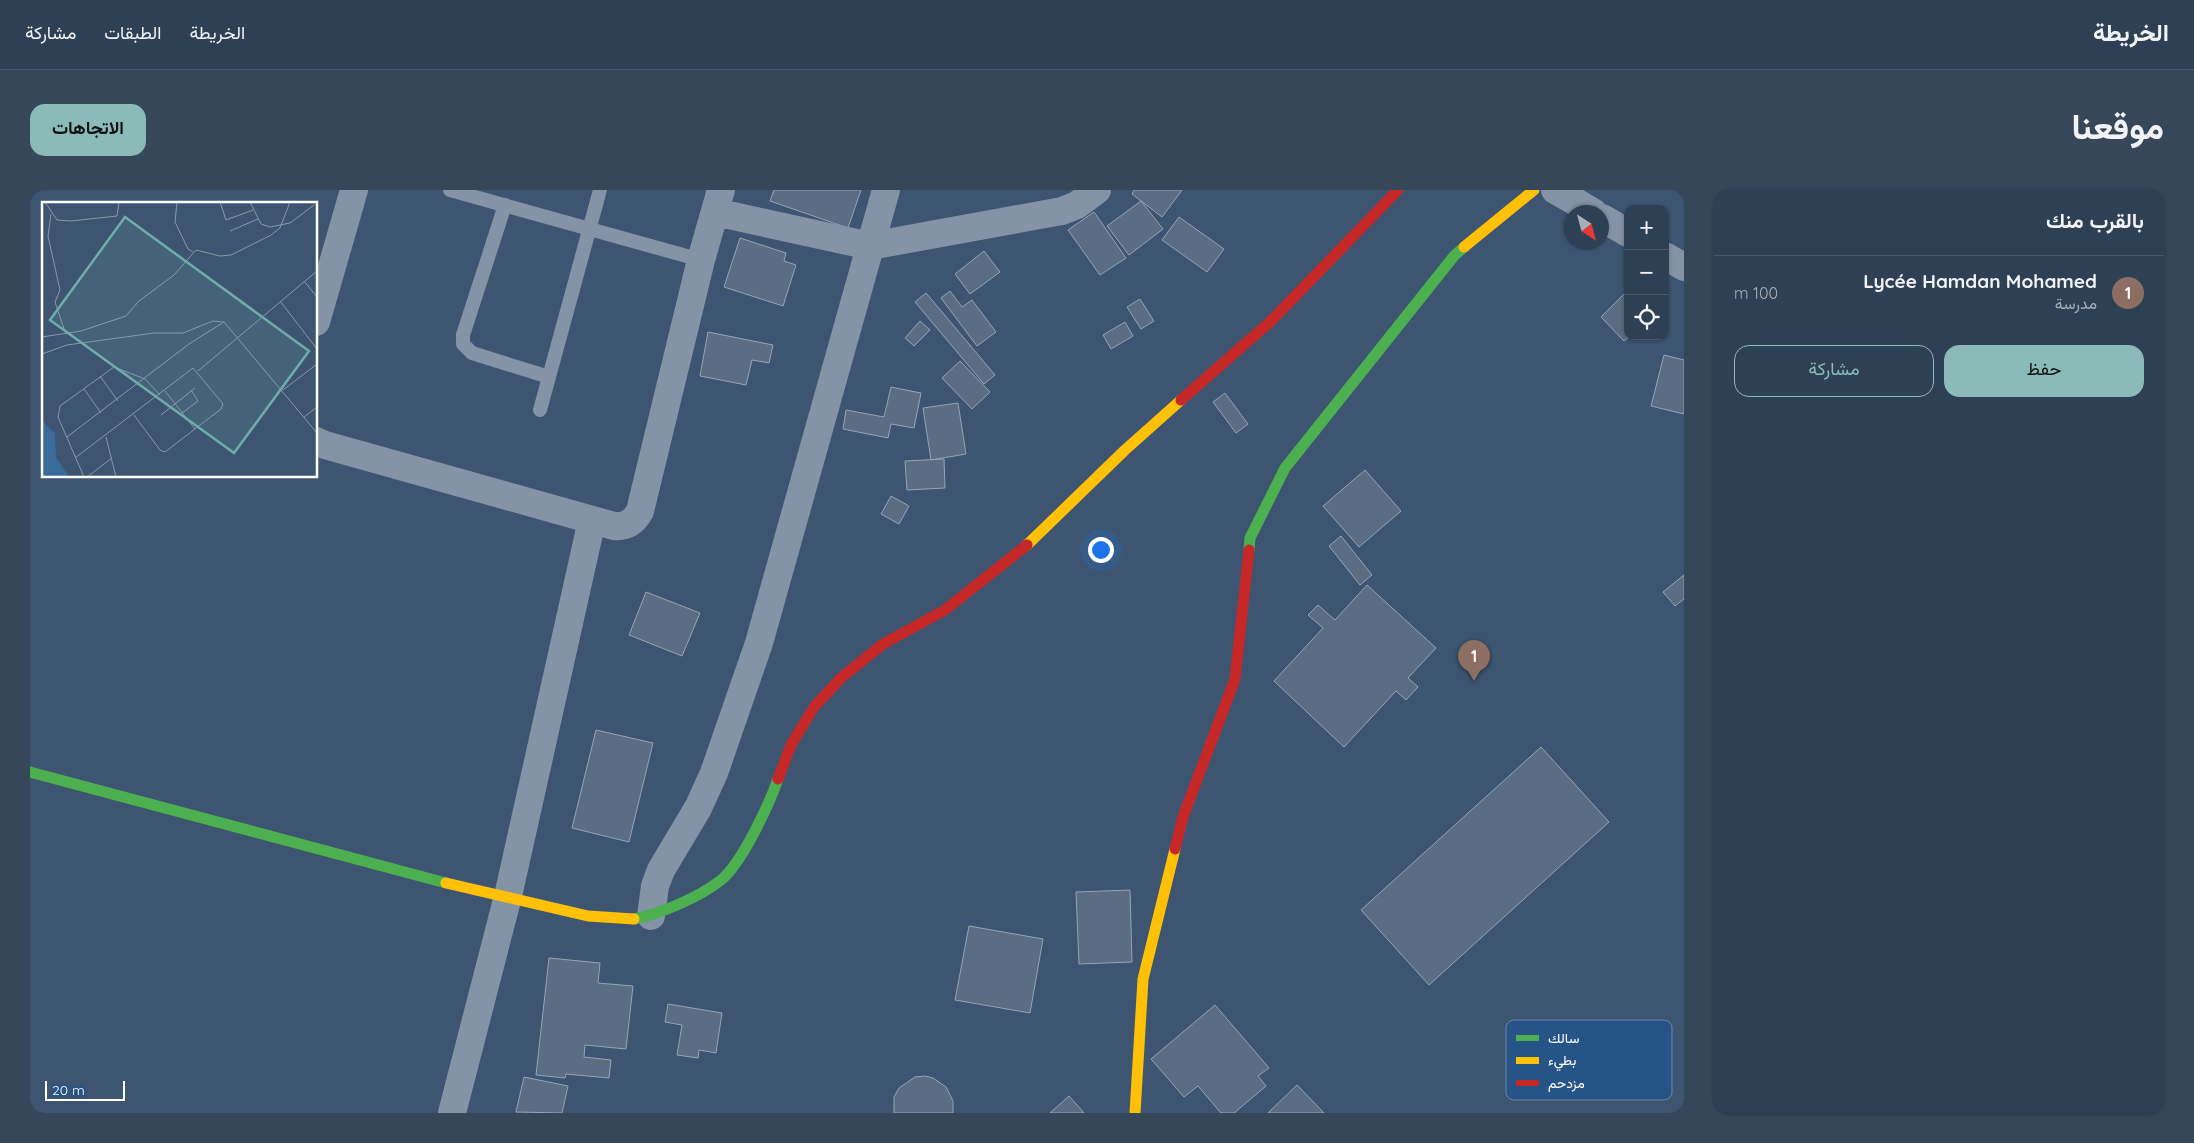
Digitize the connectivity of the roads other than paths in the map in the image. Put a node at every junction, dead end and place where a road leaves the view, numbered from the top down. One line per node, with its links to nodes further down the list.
1 (354, 190): 19 (street)
2 (450, 190): 10 (lane)
3 (600, 190): 13 (lane)
4 (886, 190): 15 (street)
5 (1098, 190): 15 (street)
6 (1398, 190): 26 (main road)
7 (1534, 190): 28 (main road)
8 (1555, 190): 11 (street)
9 (718, 201): 15 (street); 17 (street)
10 (505, 205): 13 (lane); 20 (lane)
11 (1581, 205)
12 (1609, 222): 14 (street)
13 (589, 229): 17 (lane); 20 (lane)
14 (1624, 232)
15 (870, 246): 26 (street)
16 (1669, 258): 18 (street)
17 (701, 260): 23 (street)
18 (1684, 267)
19 (318, 315)
20 (549, 377): 21 (lane)
21 (540, 410)
22 (318, 442): 23 (street)
23 (592, 520): 25 (street)
24 (30, 772): 25 (main road)
25 (508, 896): 26 (main road); 27 (street)
26 (651, 916)
27 (452, 1113)
28 (1135, 1113)

